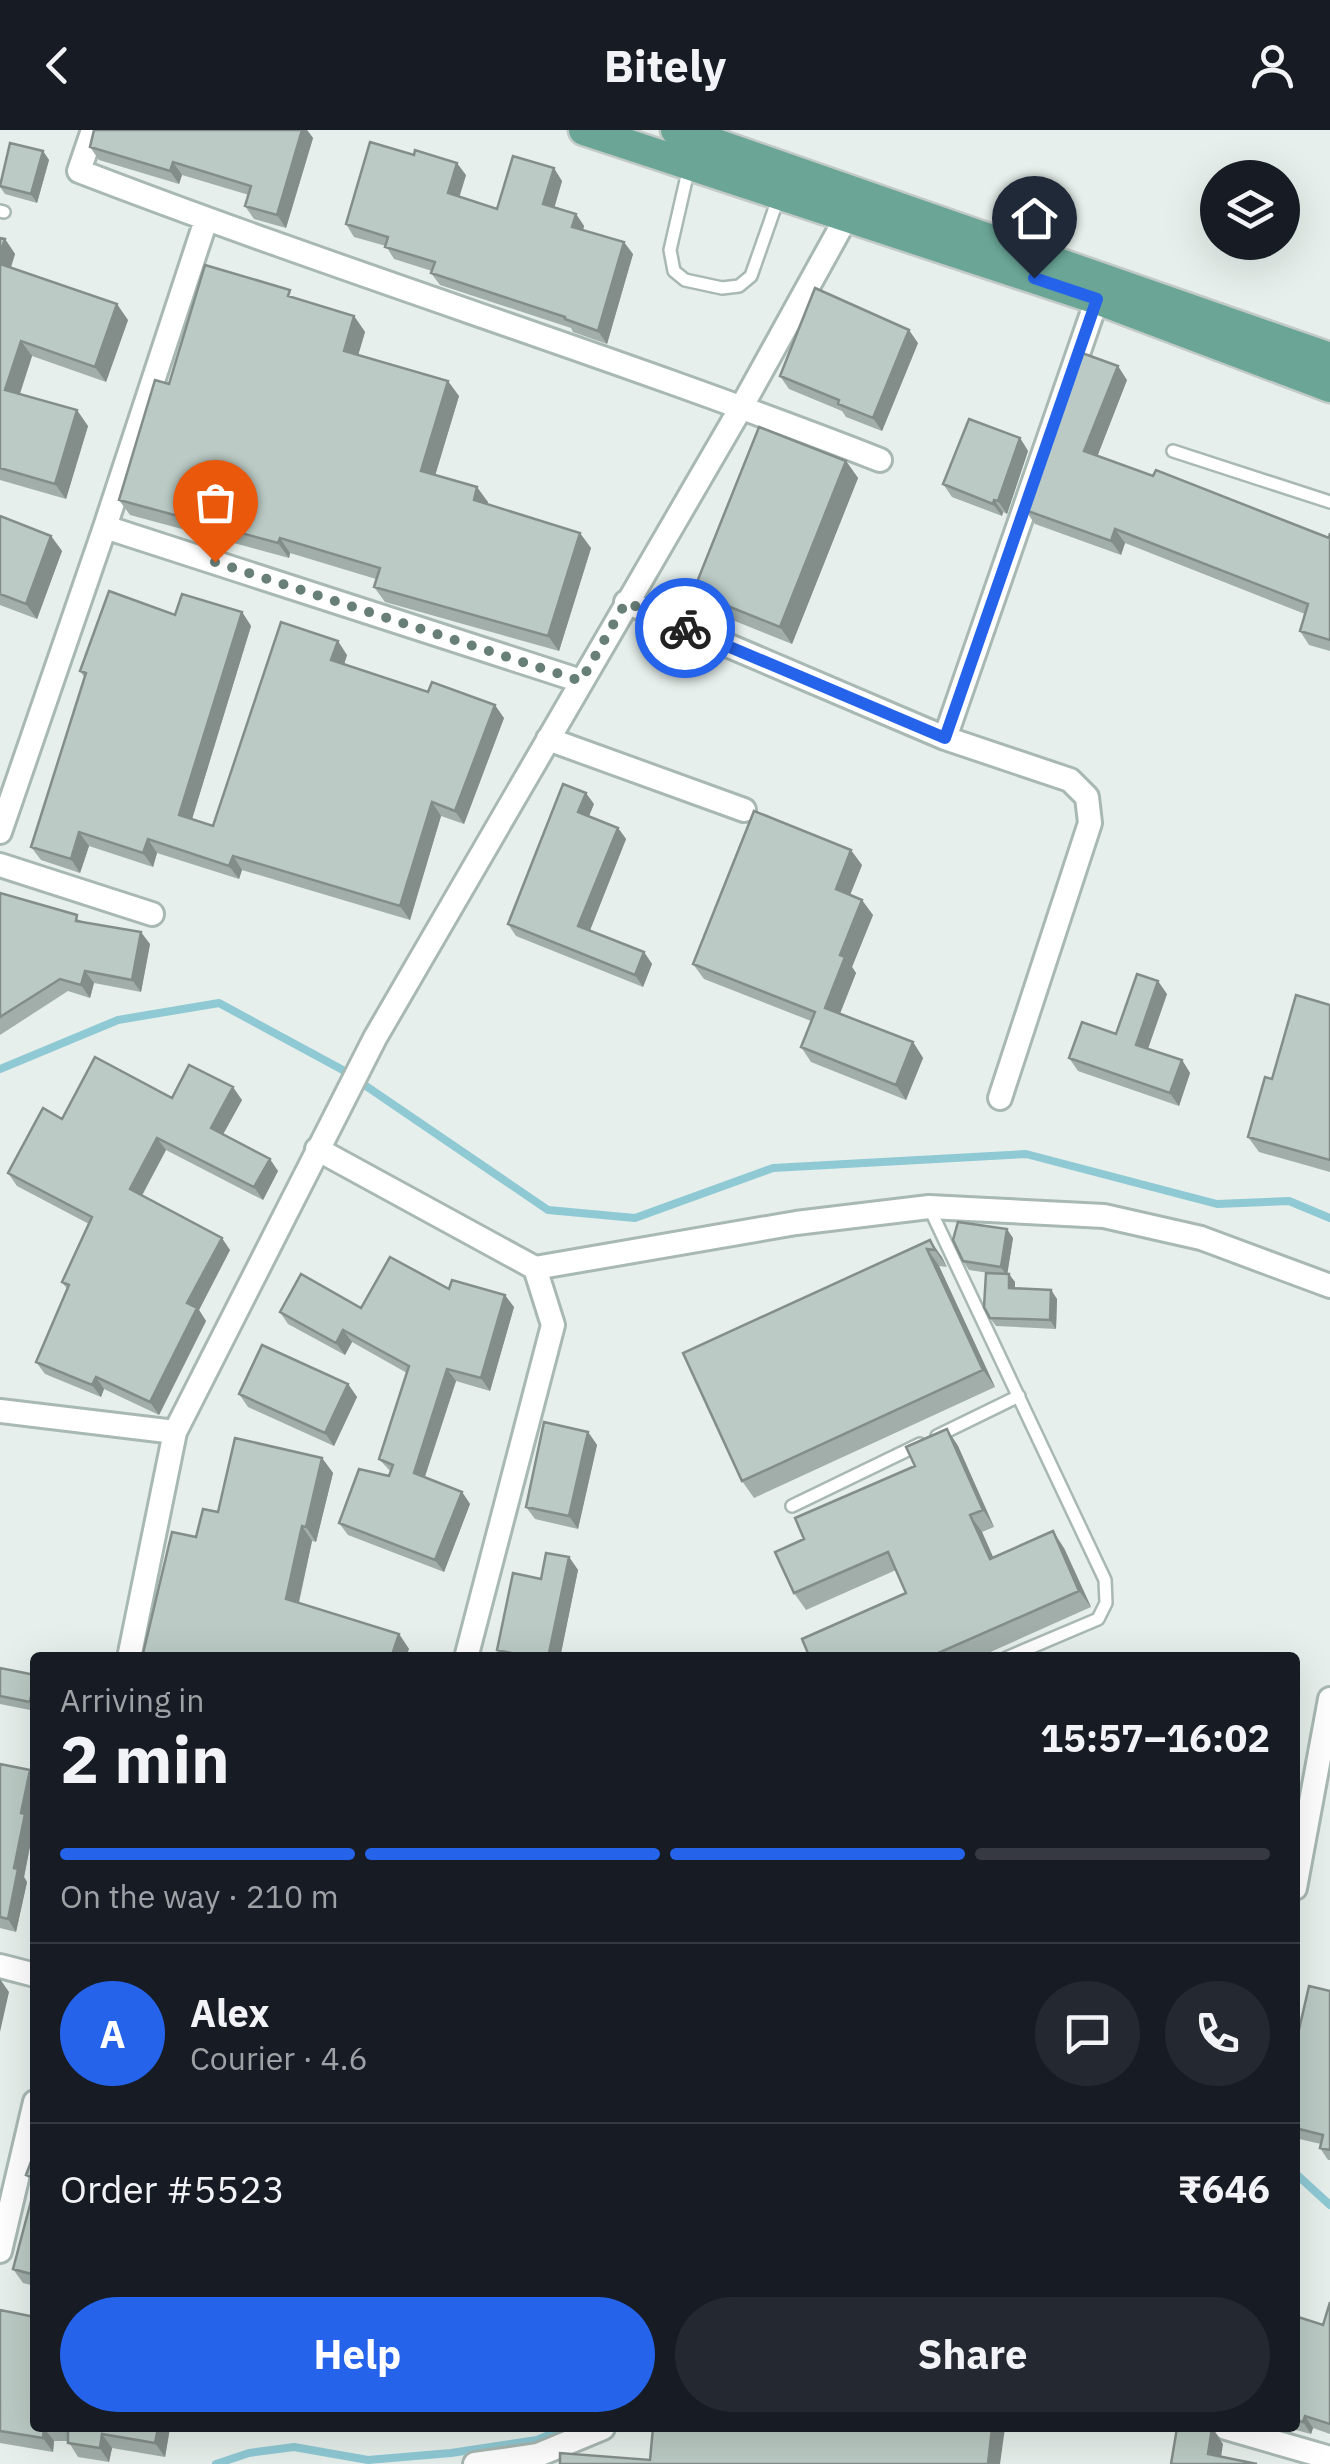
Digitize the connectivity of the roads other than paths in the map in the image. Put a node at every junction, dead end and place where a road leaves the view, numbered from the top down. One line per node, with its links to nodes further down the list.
1 (94, 130): 8 (street)
2 (584, 130): 5 (main road)
3 (676, 130): 4 (main road)
4 (732, 139): 10 (main road)
5 (689, 166): 6 (main road); 6 (lane)
6 (779, 196): 7 (main road)
7 (846, 218): 9 (main road); 12 (street)
8 (206, 220): 12 (street); 16 (street)
9 (1097, 299): 11 (main road); 19 (street)
10 (1330, 358)
11 (1330, 387)
12 (742, 406): 14 (street); 17 (street)
13 (1173, 451): 15 (lane)
14 (880, 460)
15 (1330, 502)
16 (106, 526): 18 (street); 22 (street)
17 (626, 602): 18 (street); 19 (street)
18 (581, 681): 20 (street)
19 (945, 738): 25 (street)
20 (548, 739): 21 (street); 26 (street)
21 (744, 810)
22 (0, 832)
23 (0, 865): 24 (street)
24 (152, 914)
25 (1000, 1098)
26 (317, 1149): 28 (street); 32 (street)
27 (929, 1207): 28 (street); 29 (street); 30 (lane)
28 (535, 1268): 35 (street)
29 (1330, 1286)
30 (1019, 1396): 33 (lane); 36 (lane)
31 (0, 1411): 32 (street)
32 (175, 1432): 34 (street)
33 (792, 1506)
34 (130, 1652)
35 (468, 1652)
36 (1020, 1652)
37 (1330, 1699): 38 (street)
38 (1300, 1861)
39 (0, 1966): 40 (street)
40 (30, 1974)
41 (30, 2123): 42 (street)
42 (0, 2251)
43 (594, 2432): 46 (street)
44 (1240, 2432): 45 (street)
45 (1330, 2458)
46 (475, 2464)

